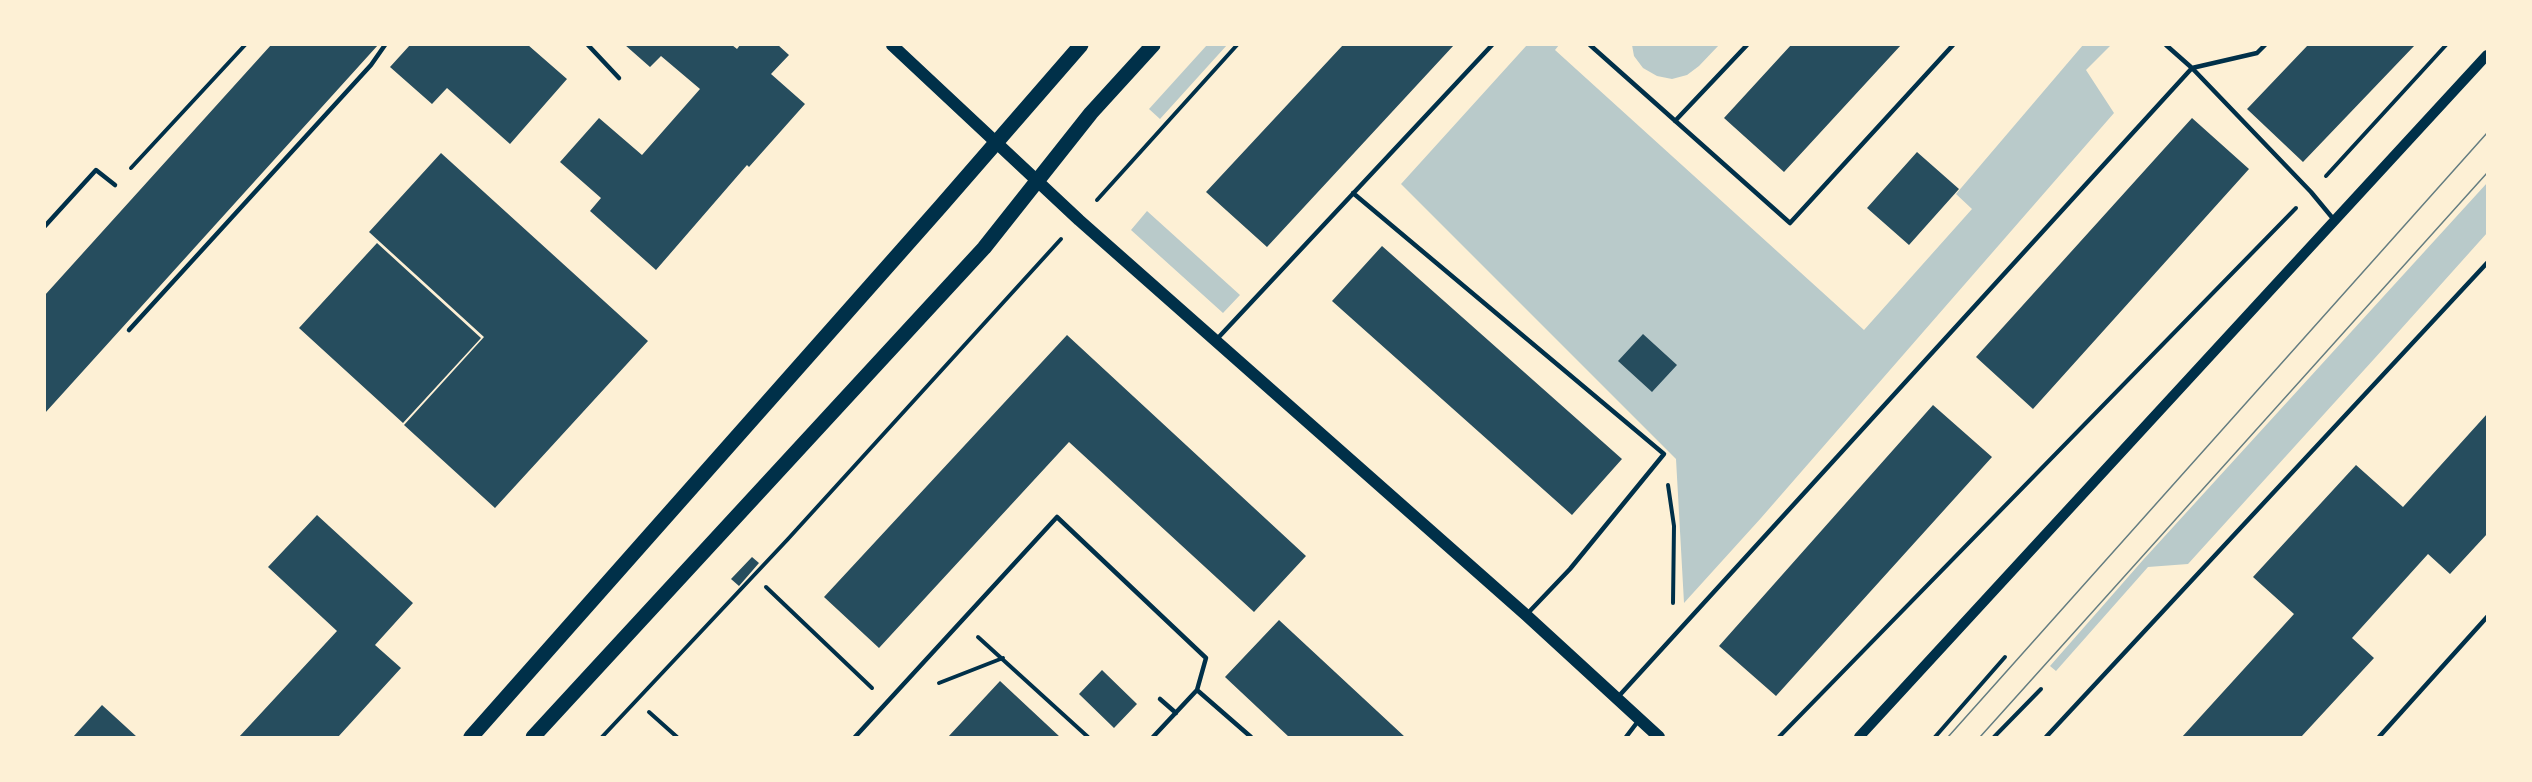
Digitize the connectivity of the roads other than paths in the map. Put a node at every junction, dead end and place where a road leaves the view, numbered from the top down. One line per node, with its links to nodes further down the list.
1 (385, 45): 23 (lane)
2 (588, 45): 14 (lane)
3 (892, 45): 16 (main road)
4 (1081, 45): 16 (main road)
5 (1153, 45): 17 (main road)
6 (1492, 45): 19 (lane)
7 (1590, 45): 15 (lane)
8 (1747, 45): 15 (lane)
9 (1953, 45): 15 (lane)
10 (2166, 45): 13 (lane)
11 (2265, 45): 13 (lane)
12 (2487, 55): 20 (street)
13 (2192, 68): 20 (lane); 29 (lane)
14 (619, 78)
15 (1675, 121)
16 (996, 141): 17 (main road); 32 (main road)
17 (1036, 180): 24 (main road); 33 (main road)
18 (115, 185): 21 (lane)
19 (1353, 194): 24 (lane); 25 (lane)
20 (2335, 221): 39 (street)
21 (45, 226)
22 (2487, 263): 40 (lane)
23 (129, 330)
24 (1216, 340): 25 (main road)
25 (1526, 615): 29 (main road)
26 (2487, 617): 41 (lane)
27 (1197, 690): 30 (lane); 34 (lane); 36 (lane)
28 (1160, 699): 30 (lane)
29 (1616, 699): 31 (main road)
30 (1176, 713): 35 (lane)
31 (1640, 720): 37 (lane); 38 (main road)
32 (471, 737)
33 (533, 737)
34 (855, 737)
35 (1153, 737)
36 (1251, 737)
37 (1626, 737)
38 (1659, 737)
39 (1859, 737)
40 (2046, 737)
41 (2379, 737)

